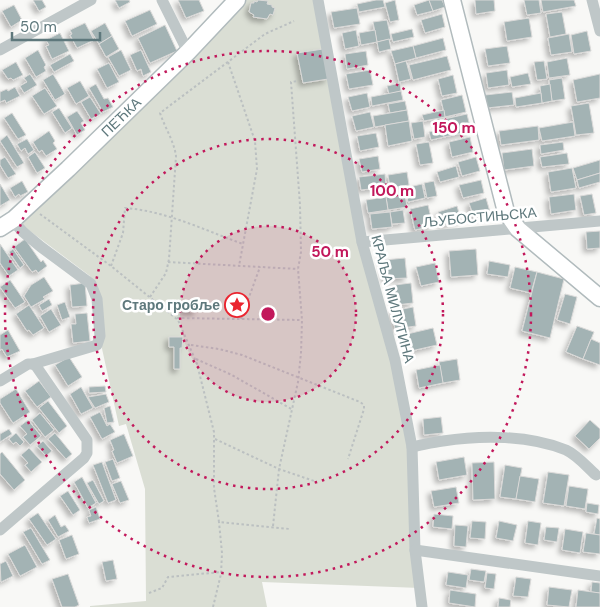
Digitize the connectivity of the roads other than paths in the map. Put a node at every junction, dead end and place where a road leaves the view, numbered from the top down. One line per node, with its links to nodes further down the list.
1 (91, 0): 8 (street)
2 (162, 0): 9 (street)
3 (237, 0): 9 (street, ПЕЋКА)
4 (318, 0): 13 (street, КРАЉА МИЛУТИНА)
5 (452, 0): 12 (street)
6 (592, 0): 7 (street)
7 (600, 31)
8 (0, 50)
9 (188, 52): 11 (street, ПЕЋКА)
10 (600, 222): 12 (street, ЉУБОСТИЊСКА)
11 (6, 224): 15 (street)
12 (518, 229): 13 (street, ЉУБОСТИЊСКА); 14 (street)
13 (362, 242): 17 (street, КРАЉА МИЛУТИНА)
14 (600, 298)
15 (33, 364): 16 (street); 19 (street)
16 (0, 381)
17 (412, 447): 18 (street); 20 (street, КРАЉА МИЛУТИНА)
18 (596, 475)
19 (0, 530)
20 (415, 550): 21 (street); 22 (street, КРАЉА МИЛУТИНА)
21 (600, 576)
22 (422, 607)

